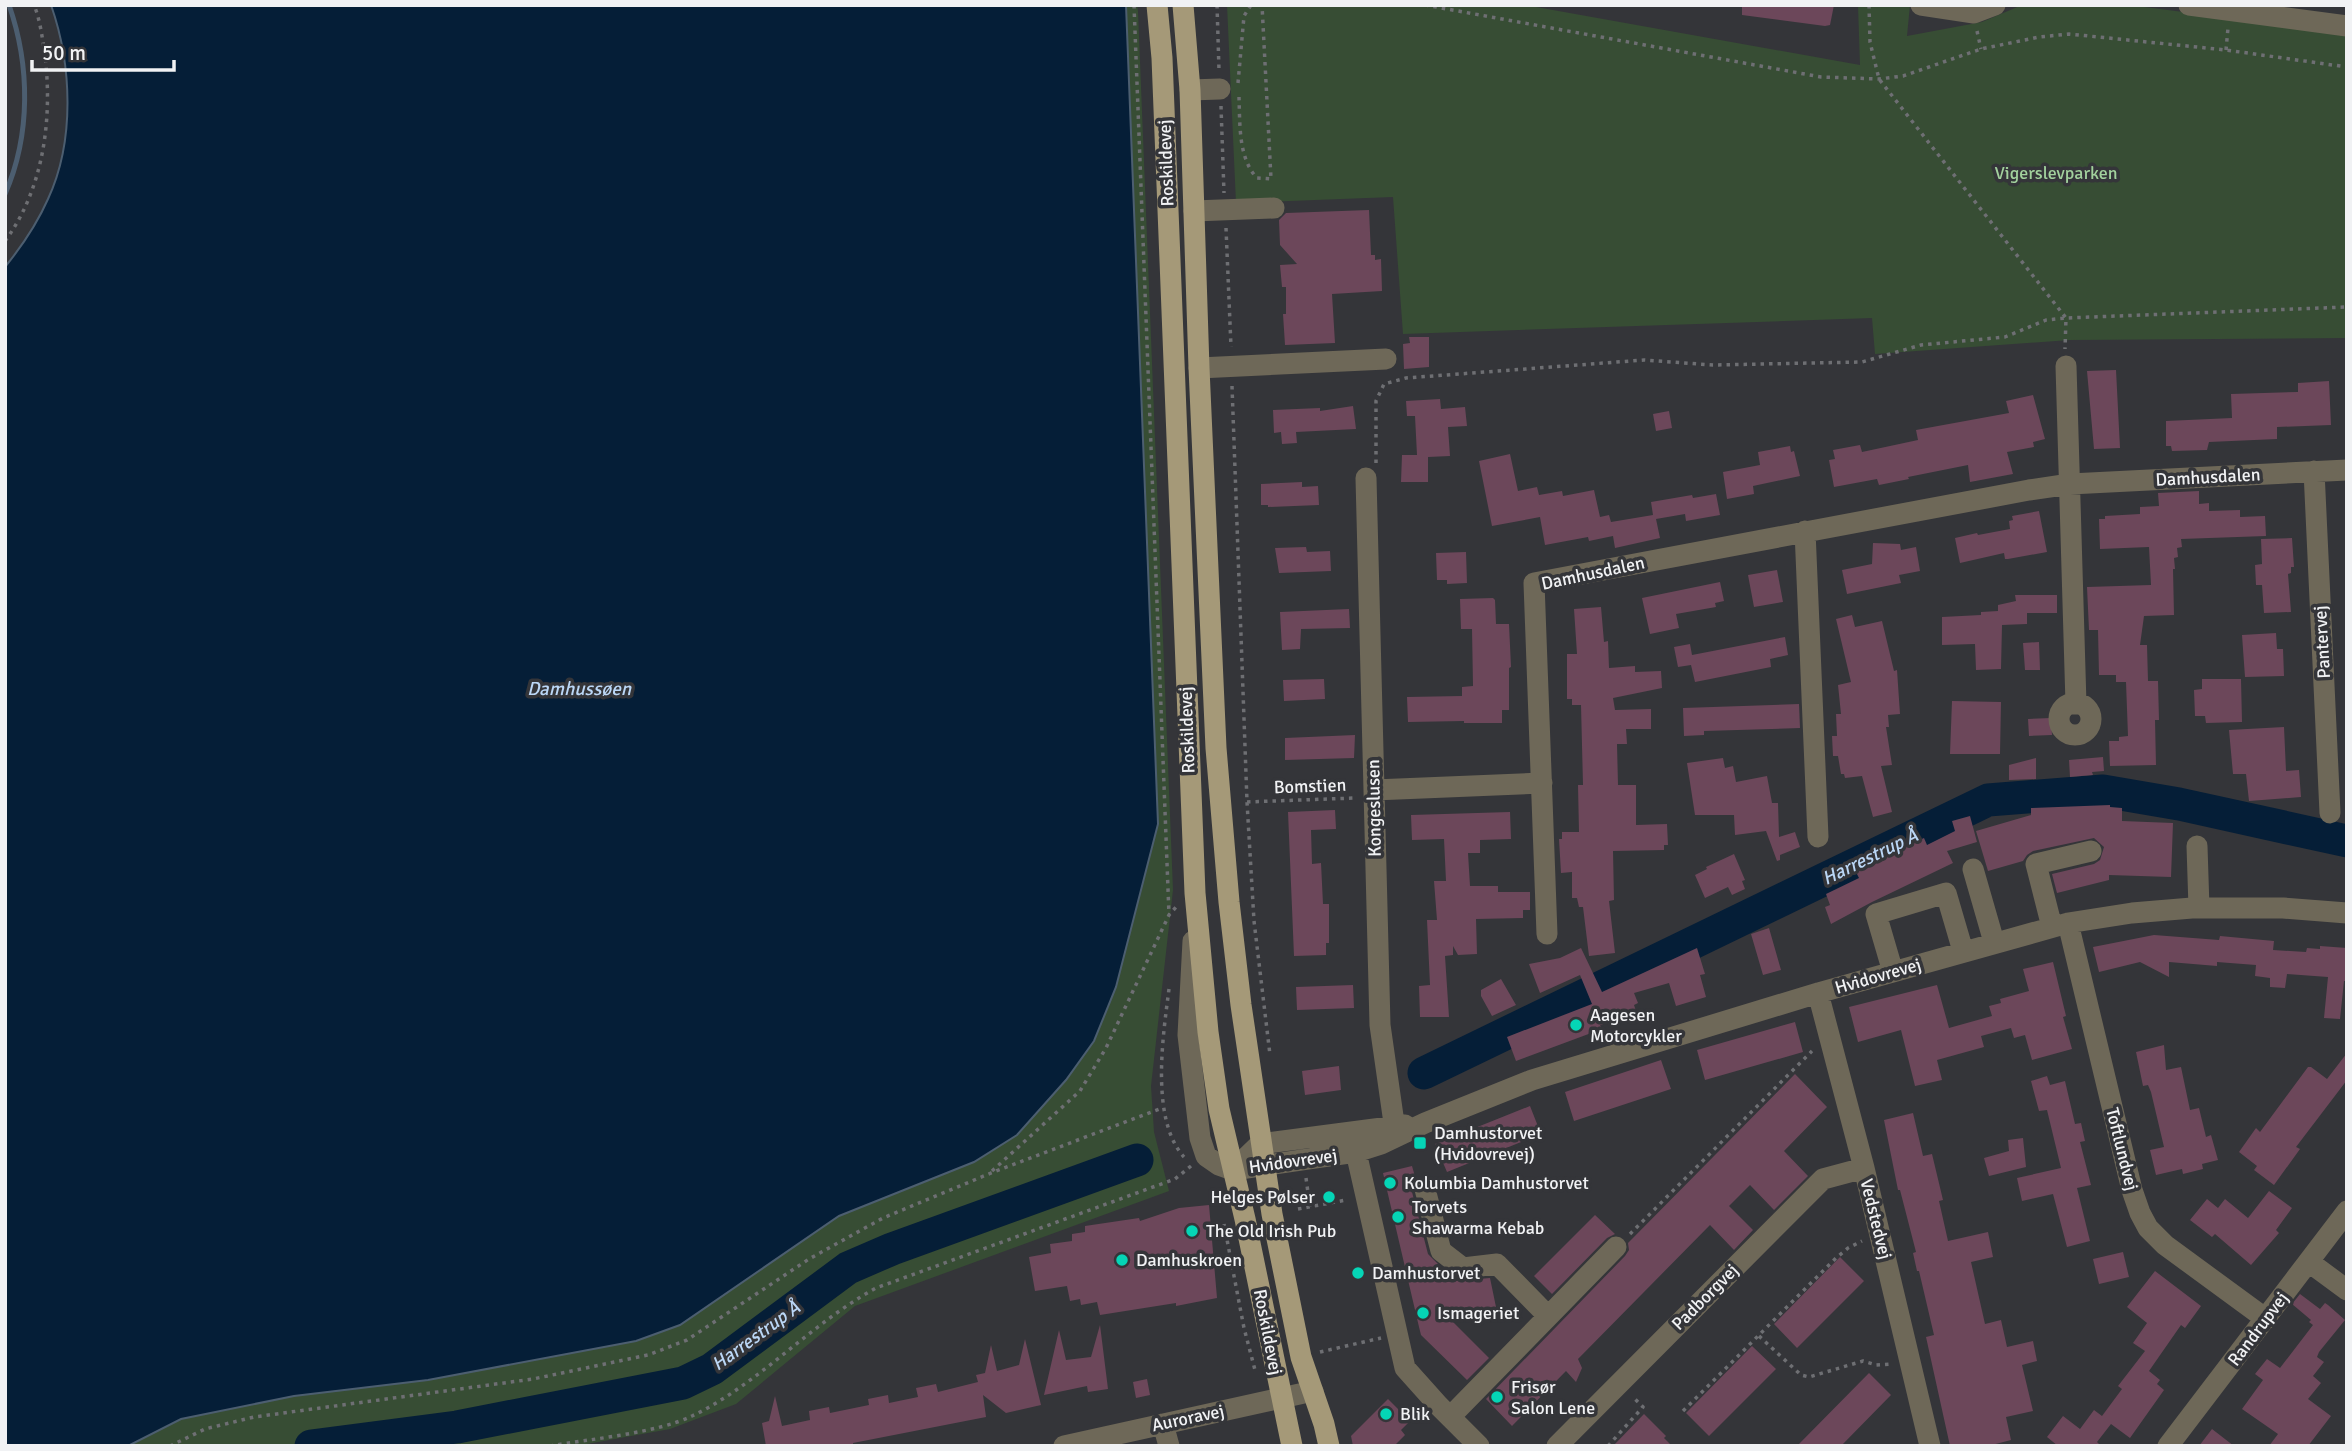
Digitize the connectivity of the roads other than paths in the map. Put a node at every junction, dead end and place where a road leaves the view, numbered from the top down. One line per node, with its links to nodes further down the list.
1 (1157, 5): 40 (main road, Roskildevej)
2 (1182, 5): 8 (main road, Roskildevej)
3 (1921, 5): 4 (street)
4 (1995, 5)
5 (2189, 5): 6 (street)
6 (2347, 26)
7 (1220, 89): 8 (street)
8 (1190, 90): 10 (main road, Roskildevej)
9 (1274, 208): 10 (street)
10 (1194, 211): 13 (main road, Roskildevej)
11 (1386, 359): 13 (street)
12 (2066, 366): 17 (street)
13 (1199, 368): 36 (main road, Roskildevej)
14 (2347, 470): 15 (street, Damhusdalen)
15 (2314, 471): 17 (street, Damhusdalen); 22 (street, Pantervej)
16 (1366, 478): 21 (street, Kongeslusen)
17 (2070, 484): 18 (street, Damhusdalen); 19 (street)
18 (1805, 531): 20 (street, Damhusdalen); 23 (street)
19 (2076, 704)
20 (1542, 783): 21 (street); 30 (street, Damhusdalen)
21 (1374, 794): 35 (street, Kongeslusen)
22 (2330, 813)
23 (1818, 837)
24 (2197, 846): 27 (street)
25 (2091, 851): 29 (street, Toftlundvej)
26 (1973, 869): 31 (street)
27 (2199, 908): 28 (street, Hvidovrevej); 29 (street, Hvidovrevej)
28 (2347, 913)
29 (2060, 925): 31 (street, Hvidovrevej); 47 (street, Toftlundvej)
30 (1548, 934)
31 (1994, 942): 32 (street, Hvidovrevej)
32 (1963, 951): 33 (street, Hvidovrevej); 33 (street)
33 (1893, 972): 34 (street, Hvidovrevej)
34 (1818, 993): 35 (street, Hvidovrevej); 39 (street, Vedstedvej)
35 (1395, 1132): 36 (street, Hvidovrevej); 37 (street, Hvidovrevej)
36 (1260, 1144): 38 (main road, Roskildevej); 40 (street, Hvidovrevej)
37 (1356, 1152): 38 (street, Hvidovrevej); 50 (street)
38 (1264, 1167): 40 (street, Hvidovrevej); 48 (main road, Roskildevej)
39 (1864, 1168): 57 (street, Padborgvej); 58 (street, Vedstedvej)
40 (1233, 1170): 49 (main road, Roskildevej)
41 (1425, 1189): 46 (street)
42 (2347, 1211): 44 (street, Randrupvej)
43 (1616, 1247): 46 (street)
44 (2309, 1262): 45 (street); 47 (street, Randrupvej)
45 (2347, 1290)
46 (1548, 1316): 50 (street)
47 (2266, 1319): 59 (street, Randrupvej)
48 (1313, 1391): 49 (street, Auroravej); 55 (main road, Roskildevej)
49 (1282, 1399): 51 (street, Auroravej); 54 (main road, Roskildevej)
50 (1445, 1412): 56 (street)
51 (1163, 1424): 52 (street, Auroravej); 53 (street)
52 (1064, 1446)
53 (1169, 1446)
54 (1292, 1446)
55 (1329, 1446)
56 (1479, 1446)
57 (1557, 1446)
58 (1930, 1446)
59 (2168, 1446)

